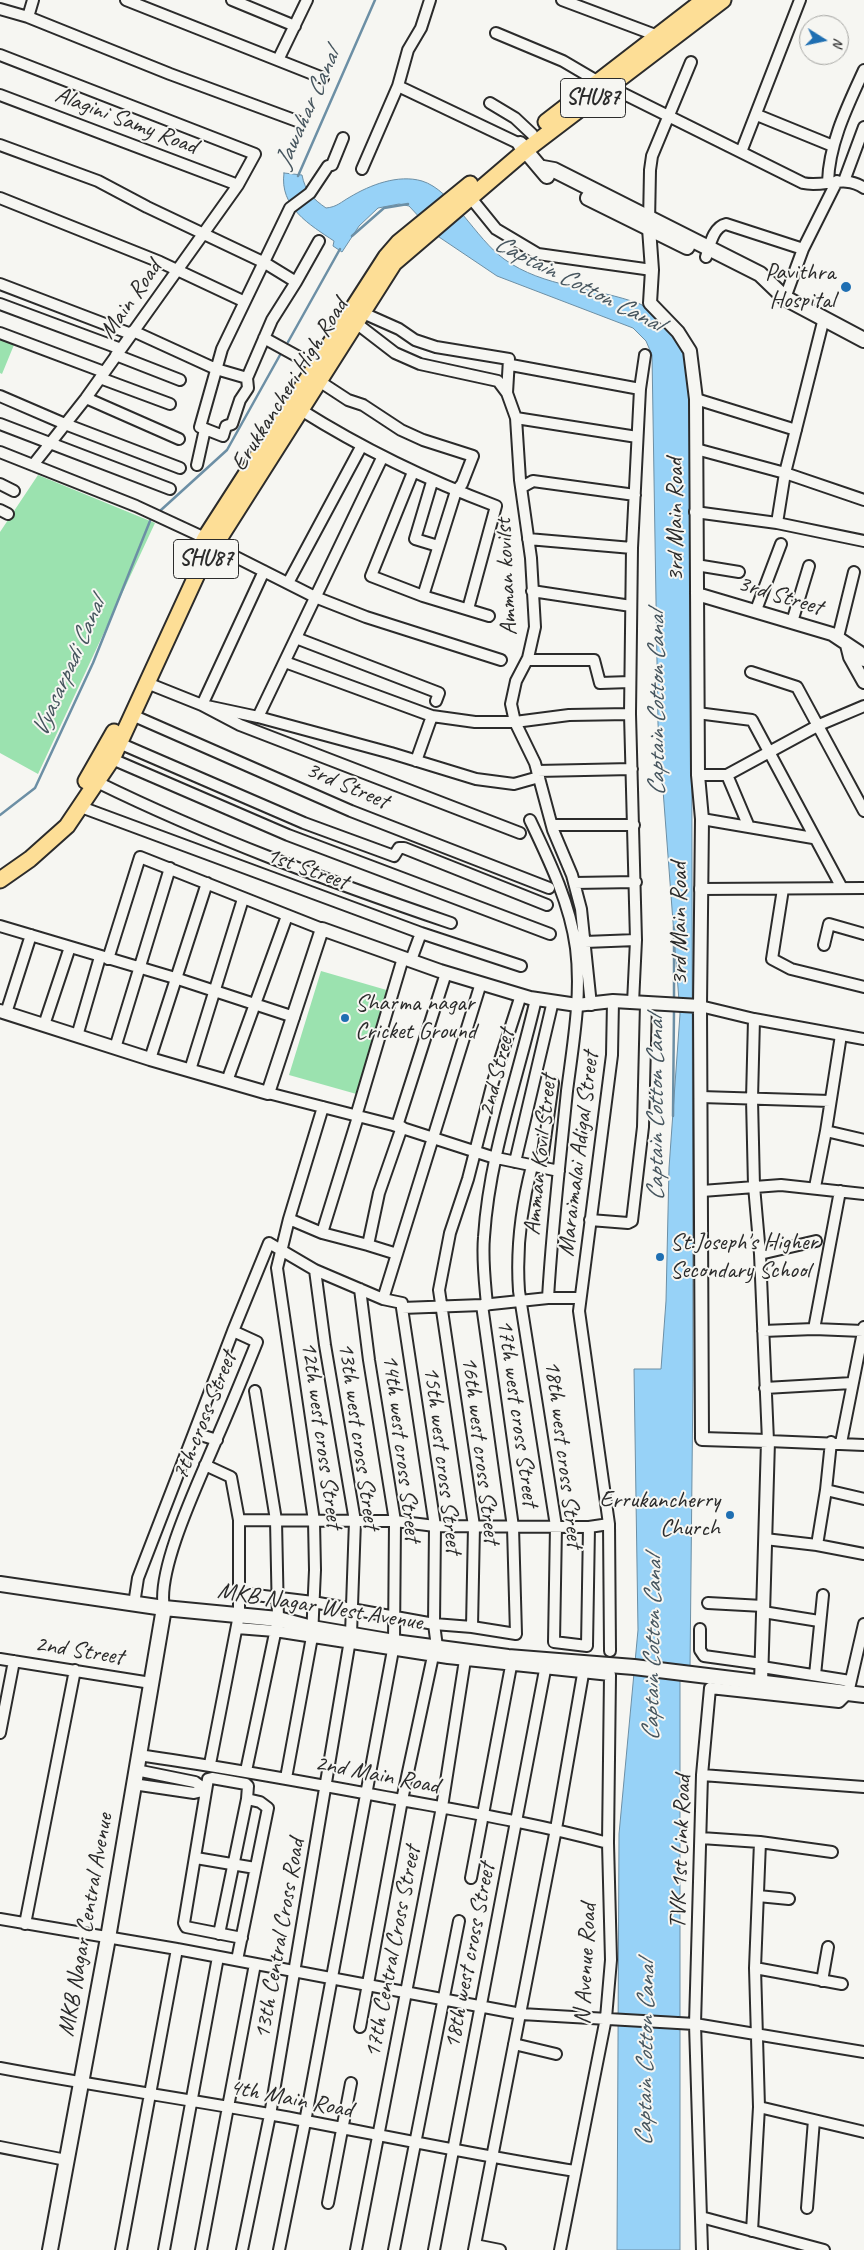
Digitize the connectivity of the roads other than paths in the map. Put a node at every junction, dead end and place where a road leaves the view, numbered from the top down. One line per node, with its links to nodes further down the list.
1 (33, 0): 11 (street)
2 (126, 0): 16 (street)
3 (232, 0): 12 (street)
4 (307, 0): 12 (street)
5 (430, 0): 21 (street)
6 (562, 0): 14 (street)
7 (704, 0): 14 (main road, SHU87)
8 (723, 0): 20 (main road, SHU87)
9 (800, 0): 24 (street)
10 (0, 9): 11 (street)
11 (28, 17): 26 (street)
12 (295, 26): 16 (street)
13 (496, 33): 20 (street)
14 (658, 36): 20 (main road, SHU87)
15 (0, 56): 35 (street, Main Road)
16 (278, 60): 19 (street)
17 (691, 62): 25 (street)
18 (864, 70): 31 (street)
19 (323, 78)
20 (602, 84): 25 (street); 29 (main road, SHU87)
21 (398, 86): 29 (street); 33 (street)
22 (0, 95): 35 (street, Alagini Samy Road)
23 (490, 103): 29 (street)
24 (757, 115): 31 (street); 32 (street)
25 (668, 116): 32 (street); 39 (street)
26 (298, 121)
27 (864, 127): 34 (street)
28 (344, 138): 45 (street)
29 (526, 143): 37 (main road, SHU87); 39 (main road)
30 (0, 145): 40 (street)
31 (833, 146): 34 (street)
32 (741, 152): 34 (street)
33 (362, 169)
34 (836, 181): 36 (street); 43 (street)
35 (238, 185): 40 (street, Main Road)
36 (864, 188)
37 (465, 197): 41 (main road, Erukkancheri High Road / SHU87); 47 (street)
38 (0, 198): 46 (street)
39 (649, 223): 44 (main road); 47 (street, 3rd Main Road)
40 (203, 233): 45 (street); 46 (street, Main Road)
41 (418, 234): 53 (main road, Erukkancheri High Road / SHU87); 63 (main road, SHU87)
42 (318, 241): 48 (street)
43 (803, 249): 44 (street); 50 (street)
44 (707, 252): 50 (main road)
45 (265, 262): 48 (street); 51 (street)
46 (176, 270): 51 (street); 56 (street, Main Road)
47 (652, 270): 71 (street, 3rd Main Road)
48 (296, 282): 57 (street)
49 (0, 284): 56 (street)
50 (785, 298): 54 (main road)
51 (243, 301): 62 (street)
52 (0, 304): 59 (street)
53 (359, 318): 61 (street); 63 (main road, Erukkancheri High Road / SHU87); 68 (street)
54 (824, 318): 58 (main road); 78 (street)
55 (0, 333): 64 (street)
56 (132, 333): 59 (street, Main Road); 62 (street)
57 (264, 338): 63 (street); 65 (street)
58 (864, 340)
59 (118, 352): 64 (street, Main Road); 66 (street)
60 (645, 355): 67 (street)
61 (510, 365): 67 (street); 68 (street)
62 (216, 369): 65 (street); 77 (street)
63 (320, 373): 73 (main road, Erukkancheri High Road / SHU87); 96 (street); 103 (main road, SHU87)
64 (102, 375): 70 (street, Main Road); 72 (street)
65 (247, 378): 77 (street)
66 (180, 380)
67 (640, 389): 79 (street)
68 (507, 393): 74 (street, Amman kovilst)
69 (0, 396): 76 (street)
70 (86, 398): 76 (street, Main Road); 80 (street)
71 (696, 399): 78 (street); 83 (street, 3rd Main Road)
72 (170, 404)
73 (301, 410): 82 (street); 103 (main road, Erukkancheri High Road / SHU87)
74 (516, 418): 79 (street); 93 (street, Amman kovilst)
75 (0, 424): 81 (street)
76 (65, 424): 81 (street, Main Road); 88 (street)
77 (205, 429): 87 (street)
78 (796, 430): 90 (street)
79 (637, 437): 97 (street)
80 (179, 439)
81 (52, 442): 86 (street, Main Road); 94 (street)
82 (361, 447): 85 (street); 112 (street)
83 (696, 450): 90 (street); 99 (street, 3rd Main Road)
84 (0, 452): 86 (street)
85 (382, 458): 89 (street); 116 (street)
86 (34, 465): 103 (street)
87 (197, 465)
88 (180, 468)
89 (413, 472): 91 (street); 115 (street)
90 (785, 473): 98 (street); 100 (street)
91 (432, 482): 96 (street); 105 (street)
92 (0, 484): 95 (street)
93 (522, 487): 97 (street); 101 (street, Amman kovilst)
94 (170, 489)
95 (14, 491)
96 (456, 491): 105 (street); 118 (street)
97 (634, 495): 106 (street)
98 (864, 500)
99 (695, 512): 100 (street); 107 (street, 3rd Main Road)
100 (777, 524): 102 (street)
101 (528, 539): 106 (street); 113 (street, Amman kovilst)
102 (864, 541)
103 (210, 542): 109 (street); 131 (main road, Erukkancheri High Road / SHU87); 160 (main road, SHU87)
104 (781, 544): 119 (street)
105 (438, 546): 115 (street)
106 (632, 548): 117 (street)
107 (696, 564): 110 (street); 114 (street, 3rd Main Road)
108 (809, 566): 121 (street)
109 (264, 571): 112 (street); 133 (street)
110 (739, 572)
111 (854, 572): 123 (street)
112 (288, 583): 116 (street)
113 (532, 591): 117 (street); 125 (street, Amman kovilst)
114 (697, 594): 119 (street, 3rd Street); 135 (street, 3rd Main Road)
115 (423, 596): 118 (street)
116 (317, 597): 122 (street); 124 (street)
117 (631, 606): 129 (street)
118 (468, 609): 120 (street)
119 (756, 610): 121 (street, 3rd Street)
120 (488, 616)
121 (792, 622): 123 (street, 3rd Street)
122 (296, 638): 127 (street); 132 (street)
123 (842, 641): 126 (street, 3rd Street); 130 (street)
124 (501, 660)
125 (527, 660): 129 (street); 140 (street, Amman kovilst)
126 (864, 660)
127 (285, 662): 138 (street); 139 (street)
128 (751, 672): 141 (street)
129 (630, 682): 136 (street)
130 (864, 682)
131 (147, 683): 133 (street); 137 (main road, Erukkancheri High Road / SHU87)
132 (436, 701)
133 (202, 705): 139 (street); 158 (street)
134 (864, 706): 141 (street)
135 (697, 713): 143 (street); 148 (street, 3rd Main Road)
136 (630, 714): 140 (street); 146 (street)
137 (132, 716): 142 (main road, Erukkancheri High Road / SHU87); 166 (street, 3rd Street)
138 (432, 716): 140 (street); 145 (street)
139 (258, 717): 145 (street)
140 (515, 722): 147 (street, Amman kovilst)
141 (819, 725): 143 (street); 152 (street)
142 (119, 743): 144 (main road, Erukkancheri High Road / SHU87); 172 (street)
143 (768, 752): 149 (street); 159 (street)
144 (112, 759): 150 (main road, Erukkancheri High Road / SHU87); 178 (street)
145 (416, 761): 147 (street)
146 (632, 769): 147 (street); 156 (street)
147 (538, 774): 155 (street, Amman kovilst)
148 (698, 774): 149 (street); 153 (street, 3rd Main Road)
149 (727, 775): 157 (street)
150 (97, 782): 151 (main road, Erukkancheri High Road / SHU87); 174 (street)
151 (81, 807): 162 (main road, Erukkancheri High Road / SHU87); 177 (street, 1st Street)
152 (864, 811)
153 (702, 819): 157 (street); 169 (street, 3rd Main Road)
154 (530, 820): 201 (street, Amman Kovil Street)
155 (552, 825): 156 (street); 165 (street, Amman kovilst)
156 (634, 825): 163 (street)
157 (749, 828): 159 (street)
158 (520, 833)
159 (813, 838): 167 (street)
160 (0, 868)
161 (170, 868): 164 (street); 185 (street); 188 (street)
162 (0, 880)
163 (636, 882): 165 (street); 181 (street)
164 (207, 883): 171 (street); 190 (street)
165 (574, 883): 182 (street, Amman kovilst)
166 (549, 888)
167 (842, 888): 168 (street); 170 (street)
168 (864, 888)
169 (700, 889): 170 (street); 203 (street, 3rd Main Road)
170 (783, 889): 192 (street)
171 (243, 899): 173 (street); 193 (street)
172 (547, 904)
173 (288, 916): 176 (street); 200 (street)
174 (451, 923)
175 (0, 926): 180 (street)
176 (322, 929): 186 (street); 205 (street)
177 (421, 933): 186 (street); 187 (street, 1st Street)
178 (550, 934)
179 (864, 934): 183 (street)
180 (31, 935): 184 (street); 204 (street)
181 (636, 940): 182 (street); 198 (street)
182 (585, 942): 202 (street, Amman kovilst)
183 (824, 945)
184 (70, 947): 185 (street); 207 (street)
185 (104, 958): 188 (street); 209 (street)
186 (407, 959): 189 (street); 221 (street)
187 (521, 966)
188 (139, 969): 190 (street); 211 (street)
189 (446, 972): 191 (street); 222 (street)
190 (175, 978): 193 (street); 212 (street)
191 (480, 983): 194 (street); 224 (street)
192 (864, 987)
193 (214, 990): 200 (street); 213 (street)
194 (521, 995): 195 (street); 226 (street)
195 (536, 999): 196 (street); 227 (street, 2nd Street)
196 (553, 1001): 201 (street); 228 (street)
197 (613, 1001): 198 (street); 202 (street); 237 (street, Maraimalai Adigal Street)
198 (633, 1003): 199 (street)
199 (646, 1003): 203 (street); 237 (street)
200 (255, 1004): 205 (street); 214 (street)
201 (577, 1005): 202 (street); 230 (street, Amman Kovil Street)
202 (591, 1005)
203 (697, 1006): 206 (street); 217 (street, 3rd Main Road)
204 (3, 1012): 207 (street)
205 (294, 1017): 216 (street)
206 (754, 1019): 208 (street); 218 (street)
207 (44, 1025): 209 (street)
208 (841, 1035): 210 (street); 219 (street)
209 (77, 1036): 211 (street)
210 (864, 1040)
211 (115, 1048): 212 (street)
212 (150, 1059): 213 (street)
213 (190, 1070): 214 (street)
214 (227, 1081): 216 (street)
215 (553, 1082): 229 (street, 18th west cross Street)
216 (268, 1094): 220 (street)
217 (701, 1097): 218 (street); 233 (street, 3rd Main Road)
218 (752, 1099): 219 (street); 231 (street)
219 (830, 1101): 223 (street)
220 (323, 1107): 221 (street); 236 (street, 12th west cross Street)
221 (356, 1116): 222 (street); 238 (street)
222 (399, 1127): 224 (street); 240 (street)
223 (826, 1131): 225 (street); 232 (street)
224 (433, 1138): 226 (street); 242 (street)
225 (864, 1140)
226 (476, 1152): 227 (street); 252 (street, 16th west cross Street)
227 (497, 1158): 228 (street); 250 (street, 2nd Street)
228 (515, 1162): 229 (street)
229 (536, 1166): 230 (street); 249 (street, 18th west cross Street)
230 (558, 1171): 246 (street, Amman Kovil Street)
231 (754, 1186): 232 (street); 233 (street); 243 (street)
232 (815, 1187): 234 (street)
233 (702, 1191): 263 (street, 3rd Main Road)
234 (840, 1191): 235 (street); 253 (street)
235 (864, 1194)
236 (289, 1219): 238 (street); 241 (street, 12th west cross Street)
237 (590, 1220): 247 (street, Maraimalai Adigal Street)
238 (322, 1233): 240 (street)
239 (816, 1241): 243 (street)
240 (368, 1245): 242 (street)
241 (282, 1249): 244 (street); 255 (street, 7th cross Street); 271 (street, 12th west cross Street)
242 (396, 1254): 248 (street)
243 (760, 1254): 256 (street)
244 (315, 1270): 245 (street); 272 (street, 13th west cross Street)
245 (360, 1289): 248 (street); 273 (street, 14th west cross Street)
246 (548, 1298): 247 (street); 249 (street)
247 (580, 1298): 274 (street, Maraimalai Adigal Street)
248 (383, 1299): 251 (street)
249 (522, 1302): 250 (street); 277 (street, 18th west cross Street)
250 (484, 1305): 252 (street); 278 (street, 17th west cross Street)
251 (402, 1308): 252 (street); 275 (street, 15th west cross Street)
252 (441, 1308): 276 (street, 16th west cross Street)
253 (814, 1329): 254 (street); 256 (street)
254 (864, 1329): 257 (street)
255 (233, 1331): 261 (street); 262 (street, 7th cross Street)
256 (762, 1331): 259 (street)
257 (860, 1358): 258 (street)
258 (852, 1383): 259 (street); 264 (street)
259 (765, 1388): 263 (street)
260 (255, 1391): 270 (street)
261 (194, 1432): 262 (street); 289 (street)
262 (217, 1440): 266 (street, 7th cross Street)
263 (768, 1441): 264 (street); 280 (street)
264 (836, 1442): 265 (street); 267 (street)
265 (864, 1444)
266 (205, 1465): 269 (street); 290 (street, 7th cross Street)
267 (826, 1490): 268 (street); 281 (street)
268 (864, 1499)
269 (239, 1520): 270 (street); 284 (street)
270 (276, 1520): 271 (street); 286 (street)
271 (314, 1521): 272 (street); 287 (street, 12th west cross Street)
272 (354, 1521): 273 (street); 291 (street, 13th west cross Street)
273 (395, 1521): 275 (street); 293 (street, 14th west cross Street)
274 (609, 1524): 279 (street); 304 (street, Maraimalai Adigal Street)
275 (435, 1526): 276 (street); 296 (street, 15th west cross Street)
276 (474, 1526): 278 (street); 299 (street, 16th west cross Street)
277 (556, 1526): 278 (street); 279 (street); 279 (street, 18th west cross Street)
278 (513, 1527): 299 (street, 17th west cross Street)
279 (589, 1527)
280 (765, 1539): 281 (street); 292 (street)
281 (817, 1545): 282 (street)
282 (864, 1554)
283 (0, 1584): 289 (main road, MKB Nagar West Avenue)
284 (239, 1593): 286 (street); 294 (street)
285 (823, 1595): 295 (street)
286 (277, 1596): 287 (street); 298 (street)
287 (313, 1602): 291 (street); 301 (street, 12th west cross Street)
288 (708, 1603): 292 (street)
289 (134, 1604): 290 (main road, MKB Nagar West Avenue)
290 (164, 1608): 294 (main road, MKB Nagar West Avenue); 315 (main road, MKB Nagar Central Avenue)
291 (352, 1609): 293 (street); 302 (street, 13th west cross Street)
292 (763, 1609): 295 (street); 309 (street)
293 (394, 1616): 296 (street); 303 (street, 14th west cross Street)
294 (238, 1621): 298 (main road, MKB Nagar West Avenue); 321 (street)
295 (819, 1621): 314 (street)
296 (434, 1624): 299 (street); 305 (street, 15th west cross Street)
297 (864, 1624): 317 (street)
298 (276, 1625): 301 (main road, MKB Nagar West Avenue); 322 (street)
299 (472, 1627)
300 (700, 1629): 309 (street)
301 (312, 1632): 302 (main road, MKB Nagar West Avenue); 325 (street, 12th west cross Street)
302 (350, 1639): 303 (main road, MKB Nagar West Avenue); 326 (street, 13th Central Cross Road)
303 (393, 1646): 305 (main road, MKB Nagar West Avenue); 329 (street, 14th west cross Street)
304 (610, 1651)
305 (442, 1653): 307 (street); 316 (main road, MKB Nagar West Avenue); 331 (street, 15th west cross Street)
306 (0, 1659): 308 (street, 2nd Street)
307 (465, 1660): 310 (street); 332 (street, 17th Central Cross Street)
308 (14, 1661): 311 (street, 2nd Street); 319 (street)
309 (762, 1665): 314 (street); 316 (street)
310 (512, 1666): 312 (street); 333 (street)
311 (74, 1670): 315 (street, 2nd Street); 348 (street)
312 (545, 1670): 313 (street); 334 (street, 18th west cross Street)
313 (583, 1674): 335 (street); 338 (street, N Avenue Road)
314 (815, 1675): 317 (street)
315 (150, 1683): 320 (main road, MKB Nagar Central Avenue)
316 (761, 1683): 317 (main road, MKB Nagar West Avenue)
317 (849, 1687): 318 (main road, MKB Nagar West Avenue); 323 (street, TVK 1st Link Road)
318 (864, 1695)
319 (0, 1733)
320 (138, 1755): 321 (street, 2nd Main Road); 324 (main road, MKB Nagar Central Avenue)
321 (210, 1764): 322 (street, 2nd Main Road)
322 (246, 1771): 325 (street, 2nd Main Road)
323 (702, 1776): 327 (street); 336 (street, TVK 1st Link Road)
324 (135, 1777): 328 (street); 350 (main road, MKB Nagar Central Avenue)
325 (286, 1778): 326 (street, 2nd Main Road)
326 (326, 1786): 329 (street, 2nd Main Road); 358 (street, 13th Central Cross Road)
327 (864, 1787)
328 (206, 1790): 330 (street); 340 (street)
329 (365, 1793): 331 (street, 2nd Main Road); 359 (street, 14th west cross Street)
330 (247, 1800): 341 (street); 342 (street)
331 (402, 1800): 332 (street, 2nd Main Road); 362 (street, 15th west cross Street)
332 (442, 1807): 333 (street, 2nd Main Road); 363 (street, 17th Central Cross Street)
333 (483, 1816): 334 (street, 2nd Main Road); 343 (street)
334 (515, 1822): 335 (street, 2nd Main Road); 365 (street, 18th west cross Street)
335 (556, 1829): 338 (street, 2nd Main Road); 366 (street)
336 (701, 1838): 337 (street); 368 (street, TVK 1st Link Road)
337 (760, 1842): 339 (street); 344 (street)
338 (608, 1843): 367 (street, N Avenue Road)
339 (832, 1852)
340 (196, 1858): 341 (street); 349 (street)
341 (233, 1865): 342 (street); 349 (street)
342 (255, 1868): 351 (street)
343 (471, 1878)
344 (758, 1896): 345 (street); 357 (street)
345 (789, 1899)
346 (0, 1919): 348 (street)
347 (459, 1921): 364 (street)
348 (25, 1924): 350 (street)
349 (219, 1934): 351 (street)
350 (108, 1938): 353 (street); 375 (main road, MKB Nagar Central Avenue)
351 (242, 1938): 355 (street)
352 (828, 1947): 360 (street)
353 (177, 1949): 354 (street); 377 (street)
354 (218, 1956): 355 (street); 378 (street)
355 (237, 1960): 356 (street)
356 (255, 1964): 358 (street); 379 (street)
357 (755, 1968): 360 (street); 370 (street)
358 (295, 1972): 359 (street); 381 (street, 13th Central Cross Road)
359 (332, 1978): 362 (street); 383 (street, 14th west cross Street)
360 (822, 1981): 361 (street)
361 (842, 1984)
362 (367, 1985): 363 (street); 369 (street, 15th west cross Street)
363 (405, 1992): 364 (street); 386 (street, 17th Central Cross Street)
364 (443, 1999): 365 (street); 387 (street)
365 (481, 2007): 366 (street); 389 (street, 18th west cross Street)
366 (521, 2014): 367 (street); 371 (street)
367 (606, 2018): 368 (street); 392 (street, N Avenue Road)
368 (695, 2024): 370 (street); 395 (street, TVK 1st Link Road)
369 (360, 2027)
370 (755, 2032): 372 (street); 380 (street)
371 (514, 2044): 373 (street); 390 (street)
372 (864, 2052)
373 (556, 2054)
374 (0, 2068): 375 (street, 4th Main Road)
375 (81, 2083): 377 (street, 4th Main Road); 391 (main road, MKB Nagar Central Avenue)
376 (351, 2083): 384 (street)
377 (150, 2092): 378 (street, 4th Main Road); 399 (street)
378 (192, 2100): 379 (street, 4th Main Road); 400 (street)
379 (228, 2107): 381 (street, 4th Main Road); 401 (street)
380 (759, 2107): 382 (street); 396 (street)
381 (270, 2115): 383 (street, 4th Main Road); 402 (street, 13th Central Cross Road)
382 (814, 2120): 385 (street); 394 (street)
383 (305, 2122): 384 (street, 4th Main Road); 403 (street, 14th west cross Street)
384 (342, 2128): 386 (street, 4th Main Road); 393 (street)
385 (864, 2132)
386 (377, 2135): 387 (street, 4th Main Road); 404 (street, 17th Central Cross Street)
387 (416, 2142): 389 (street, 4th Main Road); 405 (street)
388 (0, 2147): 391 (street)
389 (454, 2150): 390 (street, 4th Main Road); 406 (street, 18th west cross Street)
390 (490, 2158): 392 (street, 4th Main Road); 397 (street)
391 (66, 2160): 398 (main road, MKB Nagar Central Avenue)
392 (575, 2171): 408 (street, N Avenue Road)
393 (328, 2204)
394 (807, 2208)
395 (701, 2217): 396 (street); 409 (street, TVK 1st Link Road)
396 (752, 2231): 410 (street)
397 (474, 2248): 407 (street)
398 (50, 2250)
399 (121, 2250)
400 (164, 2250)
401 (201, 2250)
402 (242, 2250)
403 (279, 2250)
404 (356, 2250)
405 (394, 2250)
406 (434, 2250)
407 (500, 2250)
408 (560, 2250)
409 (702, 2250)
410 (824, 2250)

